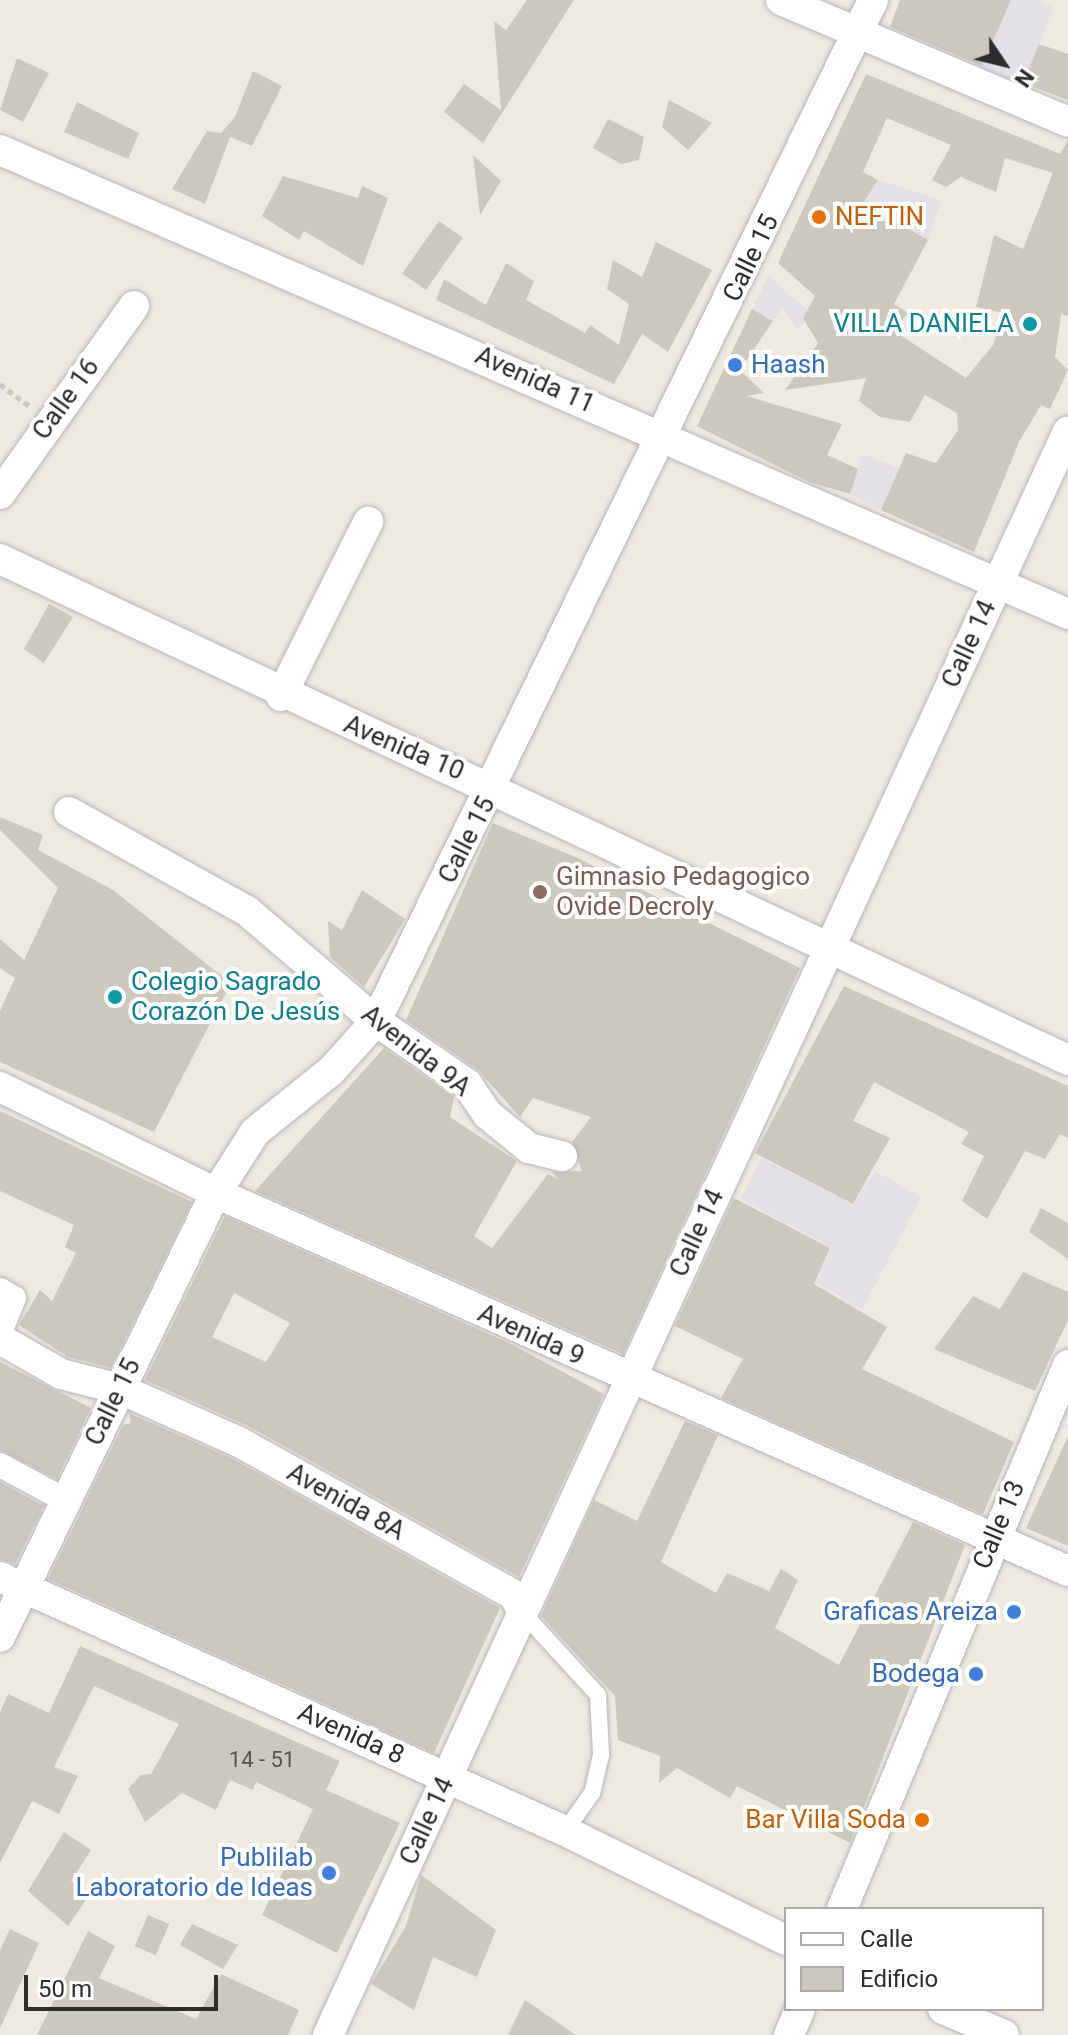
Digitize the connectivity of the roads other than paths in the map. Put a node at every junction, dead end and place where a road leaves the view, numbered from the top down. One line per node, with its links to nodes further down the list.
1 (781, 0): 3 (street)
2 (873, 0): 3 (street, Calle 15)
3 (858, 34): 4 (street); 8 (street, Calle 15)
4 (1068, 122)
5 (0, 150): 8 (street, Avenida 11)
6 (134, 306): 9 (street, Calle 16)
7 (1068, 431): 12 (street, Calle 14)
8 (665, 437): 12 (street, Avenida 11); 15 (street, Calle 15)
9 (0, 494)
10 (368, 522): 14 (street)
11 (0, 559): 14 (street, Avenida 10)
12 (998, 583): 13 (street, Avenida 11); 17 (street, Calle 14)
13 (1068, 614)
14 (281, 696): 15 (street, Avenida 10)
15 (494, 786): 17 (street, Avenida 10); 18 (street, Calle 15)
16 (69, 812): 18 (street, Avenida 9A)
17 (830, 948): 19 (street, Avenida 10); 27 (street, Calle 14)
18 (376, 1021): 21 (street, Avenida 9A); 22 (street, Calle 15)
19 (1068, 1060)
20 (0, 1087): 22 (street, Avenida 9)
21 (562, 1156)
22 (216, 1193): 27 (street, Avenida 9); 28 (street, Calle 15)
23 (0, 1290): 24 (street)
24 (0, 1332)
25 (0, 1339): 28 (street, Avenida 8A)
26 (1068, 1365): 31 (street, Calle 13)
27 (629, 1380): 31 (street, Avenida 9); 34 (street, Calle 14)
28 (120, 1389): 30 (street, Calle 15); 34 (street, Avenida 8A)
29 (0, 1465): 30 (street)
30 (65, 1500): 33 (street, Calle 15)
31 (993, 1539): 32 (street, Avenida 9); 38 (street, Calle 13)
32 (1068, 1571)
33 (11, 1582): 35 (street, Calle 15); 36 (street, Avenida 8)
34 (523, 1613): 36 (street, Calle 14); 37 (lane, Avenida 8A)
35 (0, 1637)
36 (447, 1777): 37 (street, Avenida 8); 42 (street, Calle 14)
37 (565, 1831): 39 (street, Avenida 8)
38 (843, 1907)
39 (784, 1939)
40 (799, 2011): 43 (street)
41 (948, 2011): 44 (street)
42 (328, 2035)
43 (789, 2035)
44 (1004, 2035)

